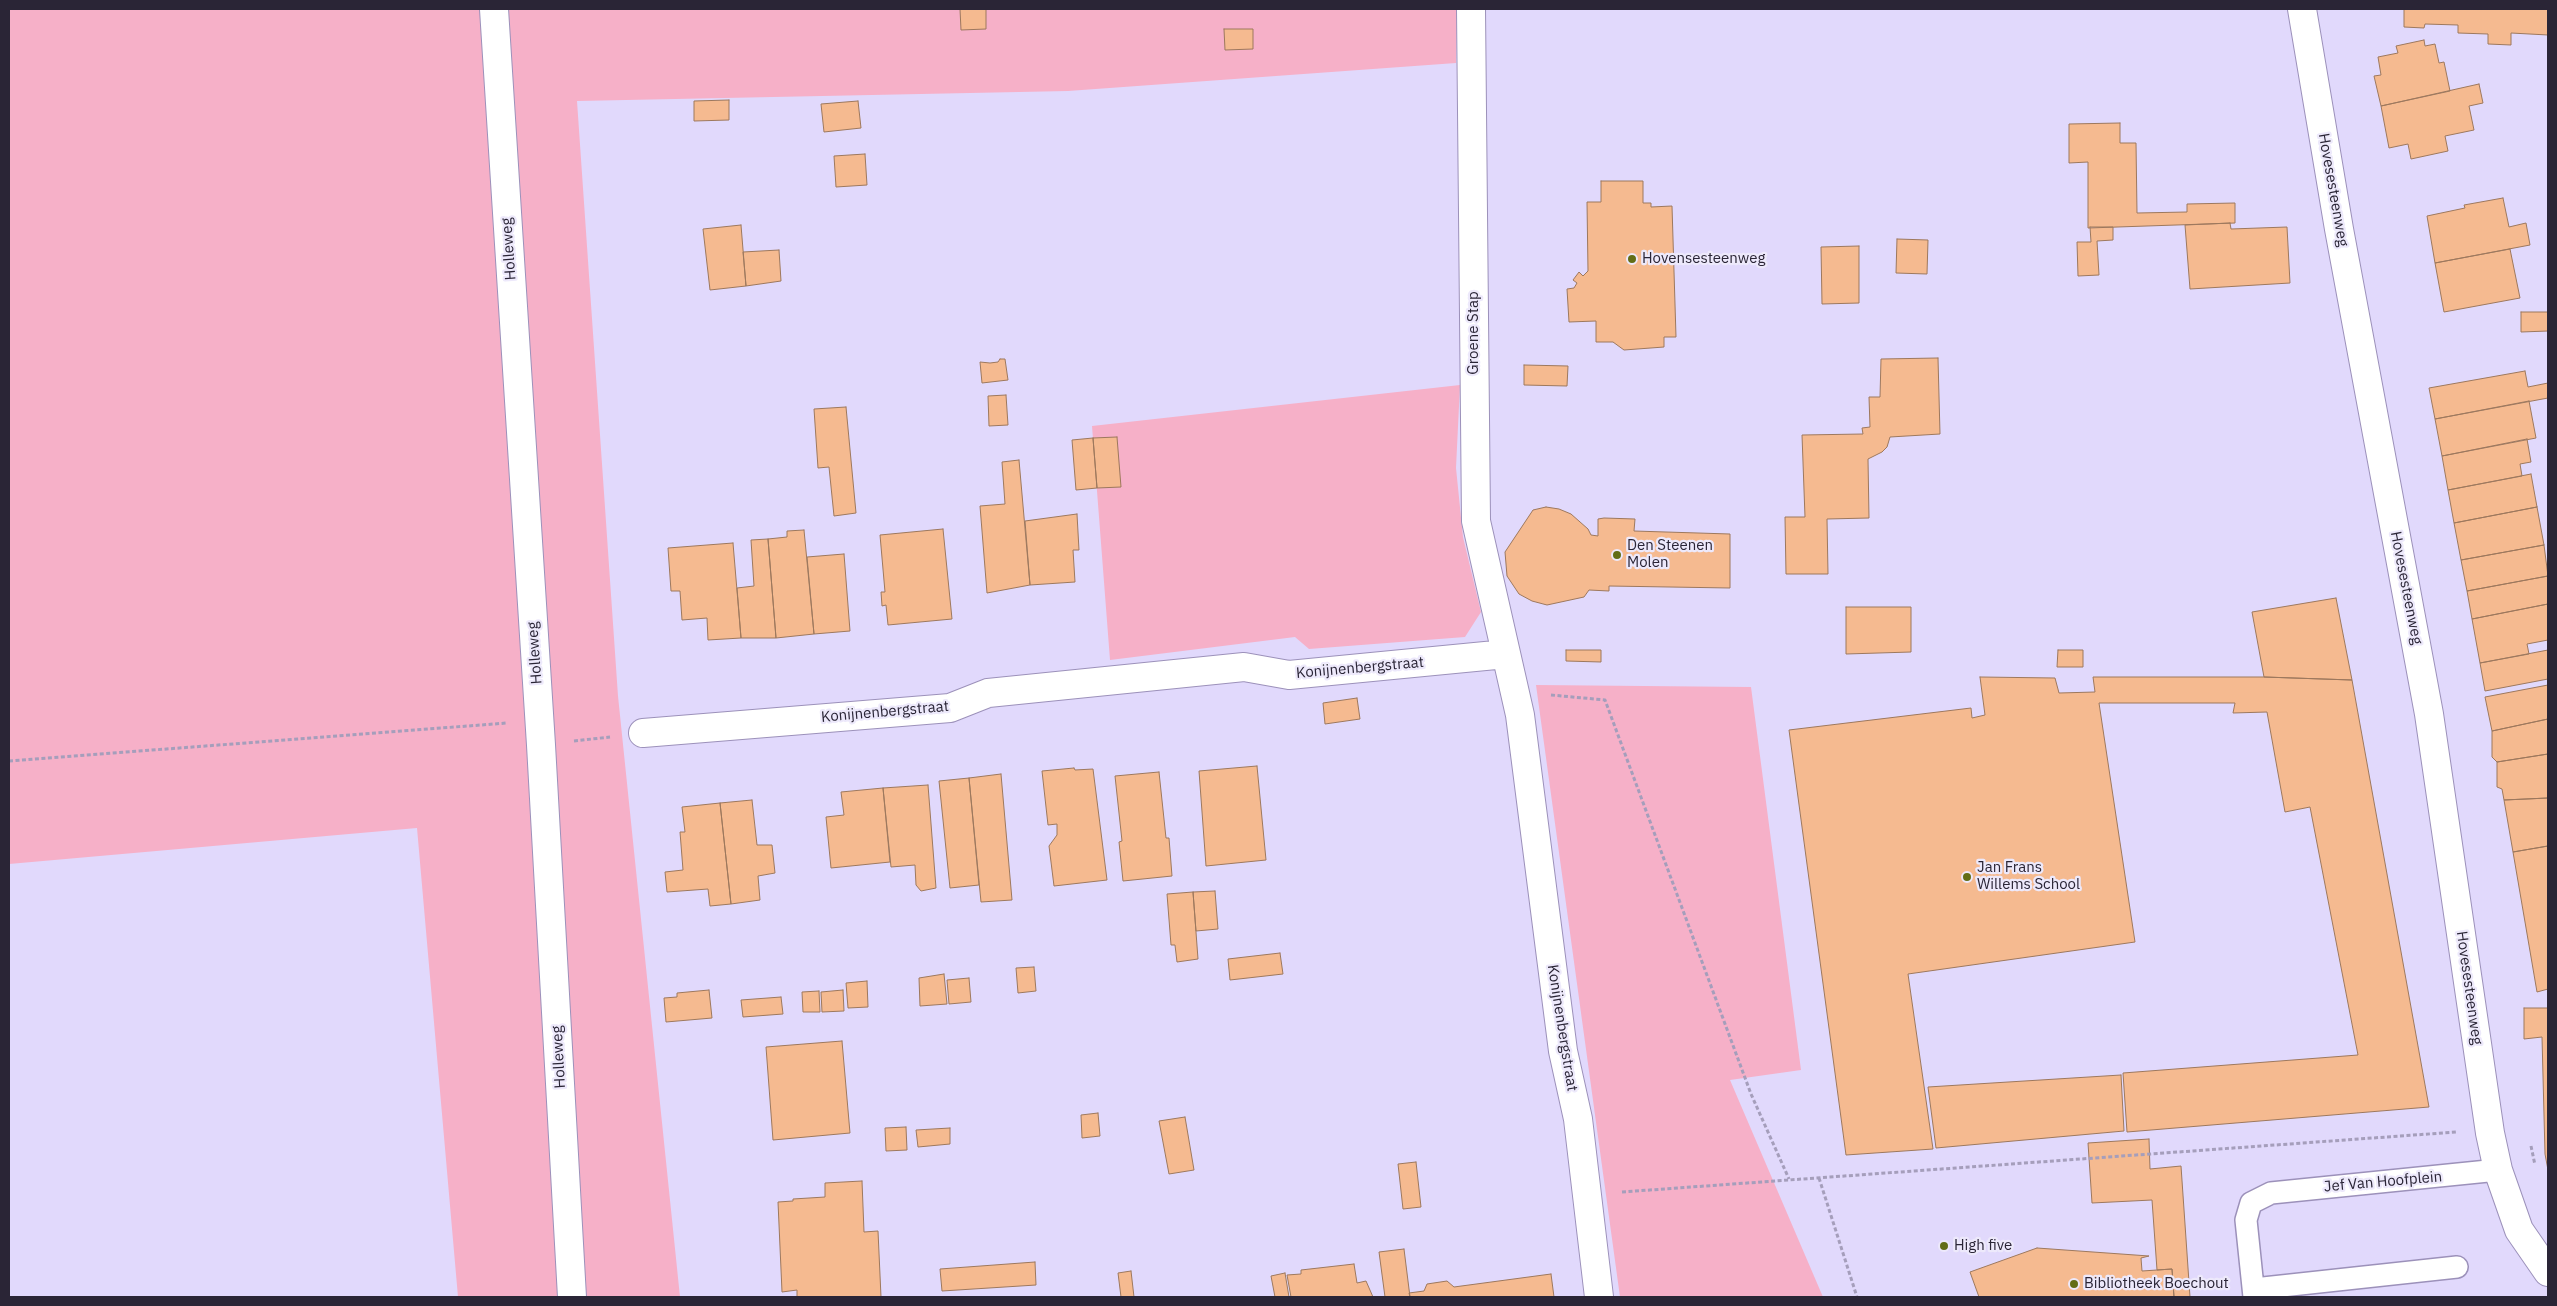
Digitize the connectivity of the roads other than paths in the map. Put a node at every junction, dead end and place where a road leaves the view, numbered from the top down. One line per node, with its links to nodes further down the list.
1 (494, 9): 10 (street, Holleweg)
2 (1471, 9): 4 (street, Groene Stap)
3 (2302, 9): 6 (street, Hovesesteenweg)
4 (1506, 654): 5 (street, Konijnenbergstraat); 11 (street, Konijnenbergstraat)
5 (643, 733)
6 (2498, 1170): 8 (street); 9 (lane, Jef Van Hoofplein)
7 (2457, 1267): 9 (lane)
8 (2548, 1272)
9 (2254, 1293)
10 (572, 1297)
11 (1599, 1297)

